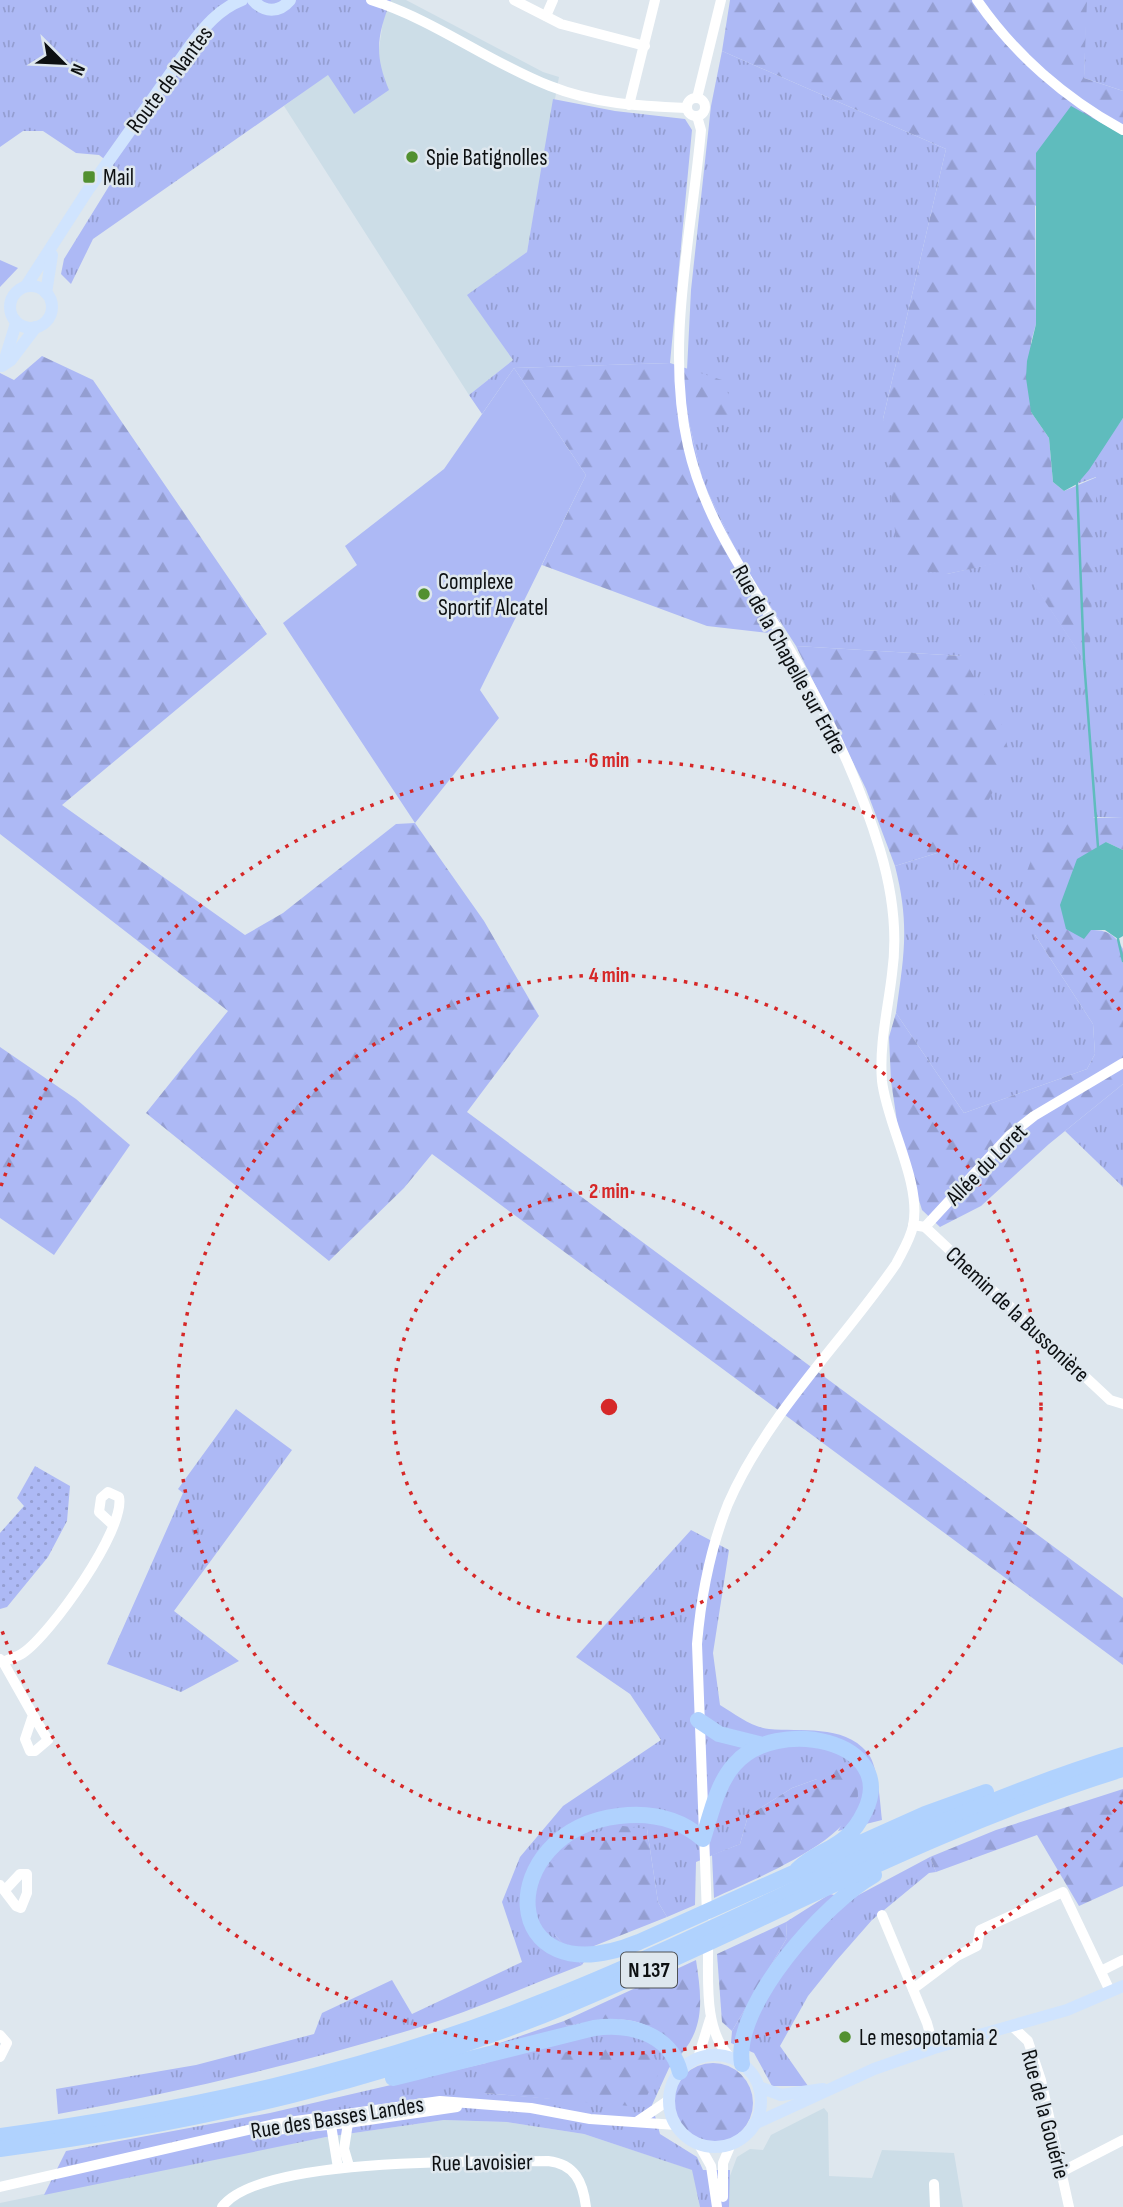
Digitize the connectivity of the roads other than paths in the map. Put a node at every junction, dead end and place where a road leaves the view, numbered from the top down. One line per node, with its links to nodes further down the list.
1 (242, 0): 17 (main road, Route de Nantes)
2 (253, 0): 3 (main road)
3 (290, 0)
4 (371, 0): 13 (street)
5 (514, 0): 10 (street)
6 (553, 0): 10 (street)
7 (655, 0): 11 (street)
8 (721, 0): 12 (street)
9 (977, 0): 16 (street)
10 (546, 16): 11 (street)
11 (645, 46): 13 (street)
12 (697, 98): 14 (street); 15 (street)
13 (629, 105): 14 (street)
14 (687, 108): 15 (street)
15 (697, 116): 24 (street, Rue de la Chapelle sur Erdre)
16 (1123, 130)
17 (57, 237): 18 (main road, Route de Nantes); 19 (main road, Route de Nantes)
18 (26, 286): 19 (main road); 20 (main road)
19 (46, 293): 21 (main road)
20 (16, 323): 21 (main road); 22 (main road)
21 (36, 327): 22 (main road)
22 (1, 367)
23 (1123, 1063): 25 (street, Allée du Loret)
24 (913, 1226): 25 (street); 30 (street, Rue de la Chapelle sur Erdre)
25 (925, 1227): 26 (street, Chemin de la Bussonière)
26 (1123, 1404)
27 (113, 1525): 28 (street)
28 (1, 1661): 29 (street)
29 (33, 1715)
30 (698, 1720): 31 (highway); 36 (street, Rue de la Chapelle sur Erdre)
31 (759, 1744): 36 (highway); 37 (highway)
32 (1123, 1755): 34 (highway, N 137)
33 (1123, 1769): 35 (highway, N 137)
34 (1036, 1783): 37 (highway); 45 (highway, N 137)
35 (949, 1832): 52 (highway); 54 (highway, N 137)
36 (704, 1839): 38 (highway); 46 (street, Rue de la Chapelle sur Erdre)
37 (797, 1870): 38 (highway)
38 (732, 1900): 45 (highway)
39 (882, 1915): 43 (street)
40 (1123, 1960): 41 (street)
41 (1101, 1971): 43 (street); 44 (street)
42 (1123, 1986): 44 (main road)
43 (913, 1989): 49 (street)
44 (1110, 1992): 47 (main road)
45 (507, 2014): 66 (highway, N 137)
46 (711, 2016): 51 (street); 52 (street)
47 (1013, 2027): 49 (main road); 72 (street, Rue de la Gouérie)
48 (0, 2035): 50 (street)
49 (934, 2048): 56 (main road)
50 (0, 2057)
51 (698, 2058): 52 (main road); 53 (main road)
52 (736, 2060): 55 (main road)
53 (680, 2072): 54 (highway); 57 (main road)
54 (339, 2085): 70 (highway, N 137)
55 (759, 2087): 56 (main road); 62 (main road)
56 (831, 2088): 62 (main road)
57 (669, 2100): 60 (street); 64 (main road)
58 (476, 2104): 59 (street, Rue des Basses Landes); 60 (street, Rue des Basses Landes); 61 (street)
59 (367, 2111): 63 (street); 65 (street, Rue des Basses Landes)
60 (638, 2121): 64 (street, Rue des Basses Landes)
61 (348, 2123): 63 (street); 71 (street)
62 (754, 2124): 69 (main road)
63 (331, 2125): 65 (street); 71 (street)
64 (676, 2125): 68 (main road)
65 (230, 2135): 74 (street, Rue des Basses Landes)
66 (0, 2136)
67 (1123, 2140): 72 (street)
68 (698, 2143): 69 (main road); 77 (street)
69 (731, 2144): 78 (street)
70 (0, 2149)
71 (343, 2167): 75 (street, Rue Lavoisier); 76 (street, Rue Lavoisier)
72 (1063, 2171): 80 (street, Rue de la Gouérie)
73 (934, 2184): 79 (street)
74 (0, 2188)
75 (222, 2207)
76 (586, 2207)
77 (717, 2207)
78 (723, 2207)
79 (935, 2207)
80 (1069, 2207)

